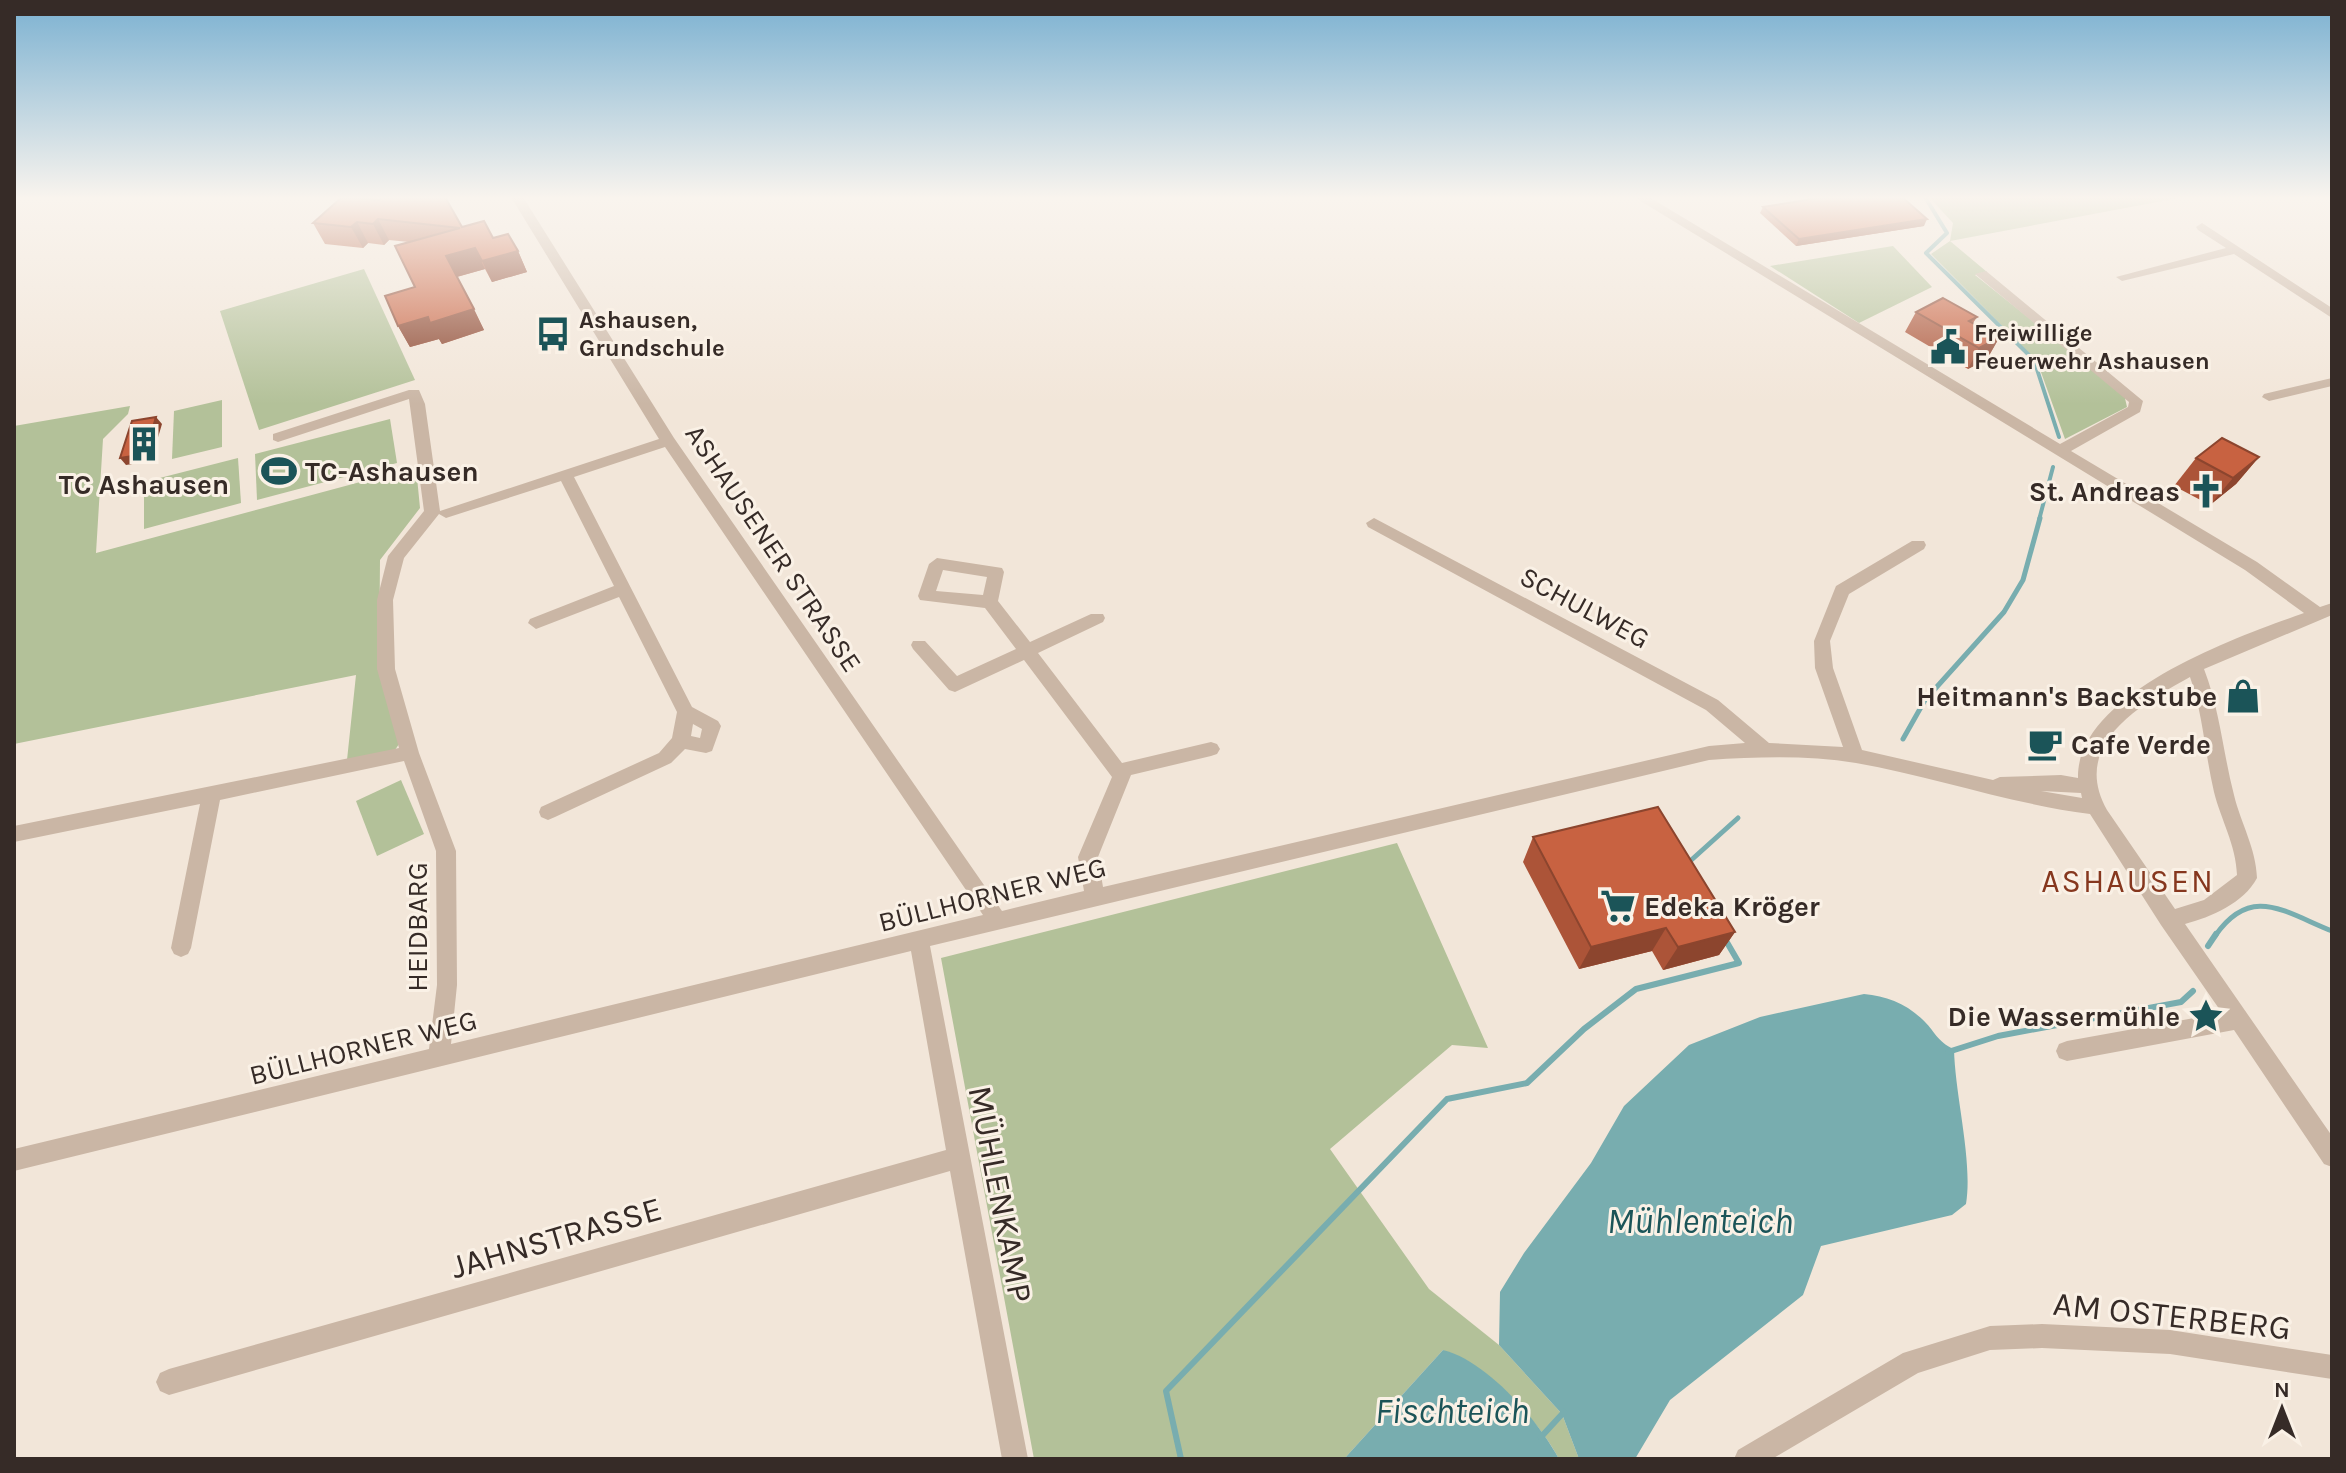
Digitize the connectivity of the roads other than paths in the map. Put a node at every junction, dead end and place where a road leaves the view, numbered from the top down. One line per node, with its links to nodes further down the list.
1 (560, 266): 11 (street, ASHAUSENER STRASSE)
2 (1753, 266): 12 (street)
3 (2169, 266): 6 (street)
4 (2259, 266): 7 (street)
5 (1981, 274): 12 (street)
6 (2122, 277)
7 (2332, 314)
8 (2332, 382): 9 (street)
9 (2269, 397)
10 (278, 437): 29 (street, HEIDBARG)
11 (668, 441): 13 (street); 40 (street, ASHAUSENER STRASSE)
12 (2059, 451): 19 (street)
13 (566, 476): 14 (street); 17 (street)
14 (446, 513)
15 (1374, 523): 28 (street, SCHULWEG)
16 (1918, 545): 30 (street)
17 (625, 588): 21 (street); 25 (street)
18 (990, 602): 23 (street)
19 (2325, 612): 24 (street)
20 (1097, 618): 23 (street)
21 (536, 623)
22 (919, 645): 23 (street)
23 (1026, 650): 31 (street)
24 (2194, 666): 33 (street); 39 (street)
25 (686, 712): 26 (street); 26 (street)
26 (681, 741): 36 (street)
27 (1211, 749): 31 (street)
28 (1764, 749): 30 (street, BÜLLHORNER WEG); 38 (street, BÜLLHORNER WEG)
29 (410, 753): 34 (street); 45 (street, HEIDBARG)
30 (1855, 756): 32 (street, BÜLLHORNER WEG)
31 (1118, 771): 38 (street)
32 (1989, 786): 33 (street, BÜLLHORNER WEG); 35 (street, BÜLLHORNER WEG)
33 (2088, 787): 35 (street)
34 (211, 796): 37 (street); 42 (street)
35 (2095, 807): 39 (street)
36 (548, 812)
37 (14, 834)
38 (1095, 897): 40 (street, BÜLLHORNER WEG)
39 (2168, 919): 43 (street)
40 (998, 921): 41 (street, BÜLLHORNER WEG)
41 (919, 941): 45 (street, BÜLLHORNER WEG); 47 (street, MÜHLENKAMP)
42 (181, 948)
43 (2237, 1020): 44 (street); 46 (street)
44 (2067, 1051)
45 (438, 1059): 48 (street, BÜLLHORNER WEG)
46 (2332, 1156)
47 (961, 1157): 50 (street, JAHNSTRASSE); 51 (street, MÜHLENKAMP)
48 (14, 1160)
49 (2332, 1367): 52 (street, AM OSTERBERG)
50 (169, 1382)
51 (1015, 1459)
52 (1747, 1459)

